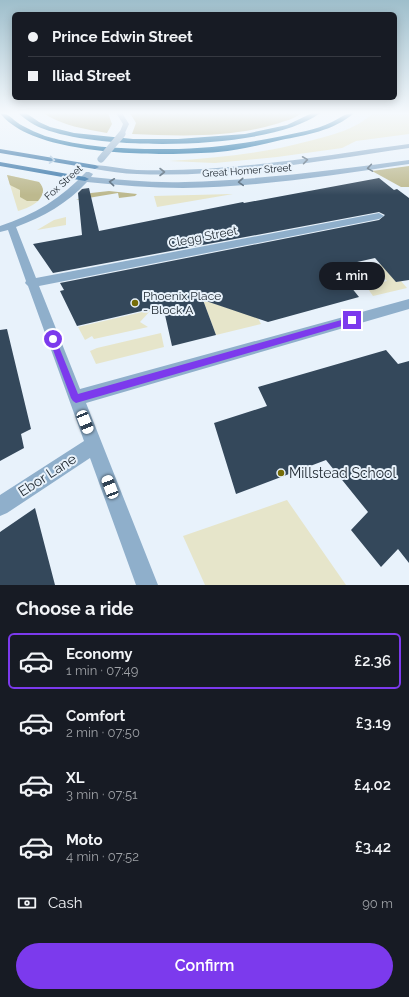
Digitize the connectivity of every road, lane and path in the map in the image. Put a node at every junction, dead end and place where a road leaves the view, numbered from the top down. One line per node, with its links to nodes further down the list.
1 (56, 140): 7 (highway)
2 (117, 140): 11 (street, Fox Street, bridge)
3 (124, 140): 4 (highway)
4 (216, 140)
5 (269, 140): 7 (highway)
6 (272, 140): 7 (highway)
7 (264, 142)
8 (409, 146): 11 (street, Great Homer Street, one-way to 8)
9 (0, 151): 11 (main road, one-way to 11)
10 (409, 162): 13 (street, Great Homer Street, one-way to 13)
11 (98, 163): 13 (street, Fox Street)
12 (0, 164): 13 (main road)
13 (85, 179): 15 (street, Fox Street)
14 (379, 216): 16 (street, Clegg Street)
15 (5, 228): 16 (street)
16 (31, 283): 18 (street)
17 (409, 304): 18 (street)
18 (76, 398): 19 (street)
19 (94, 445): 20 (street, Ebor Lane); 21 (street)
20 (0, 506)
21 (147, 585)

